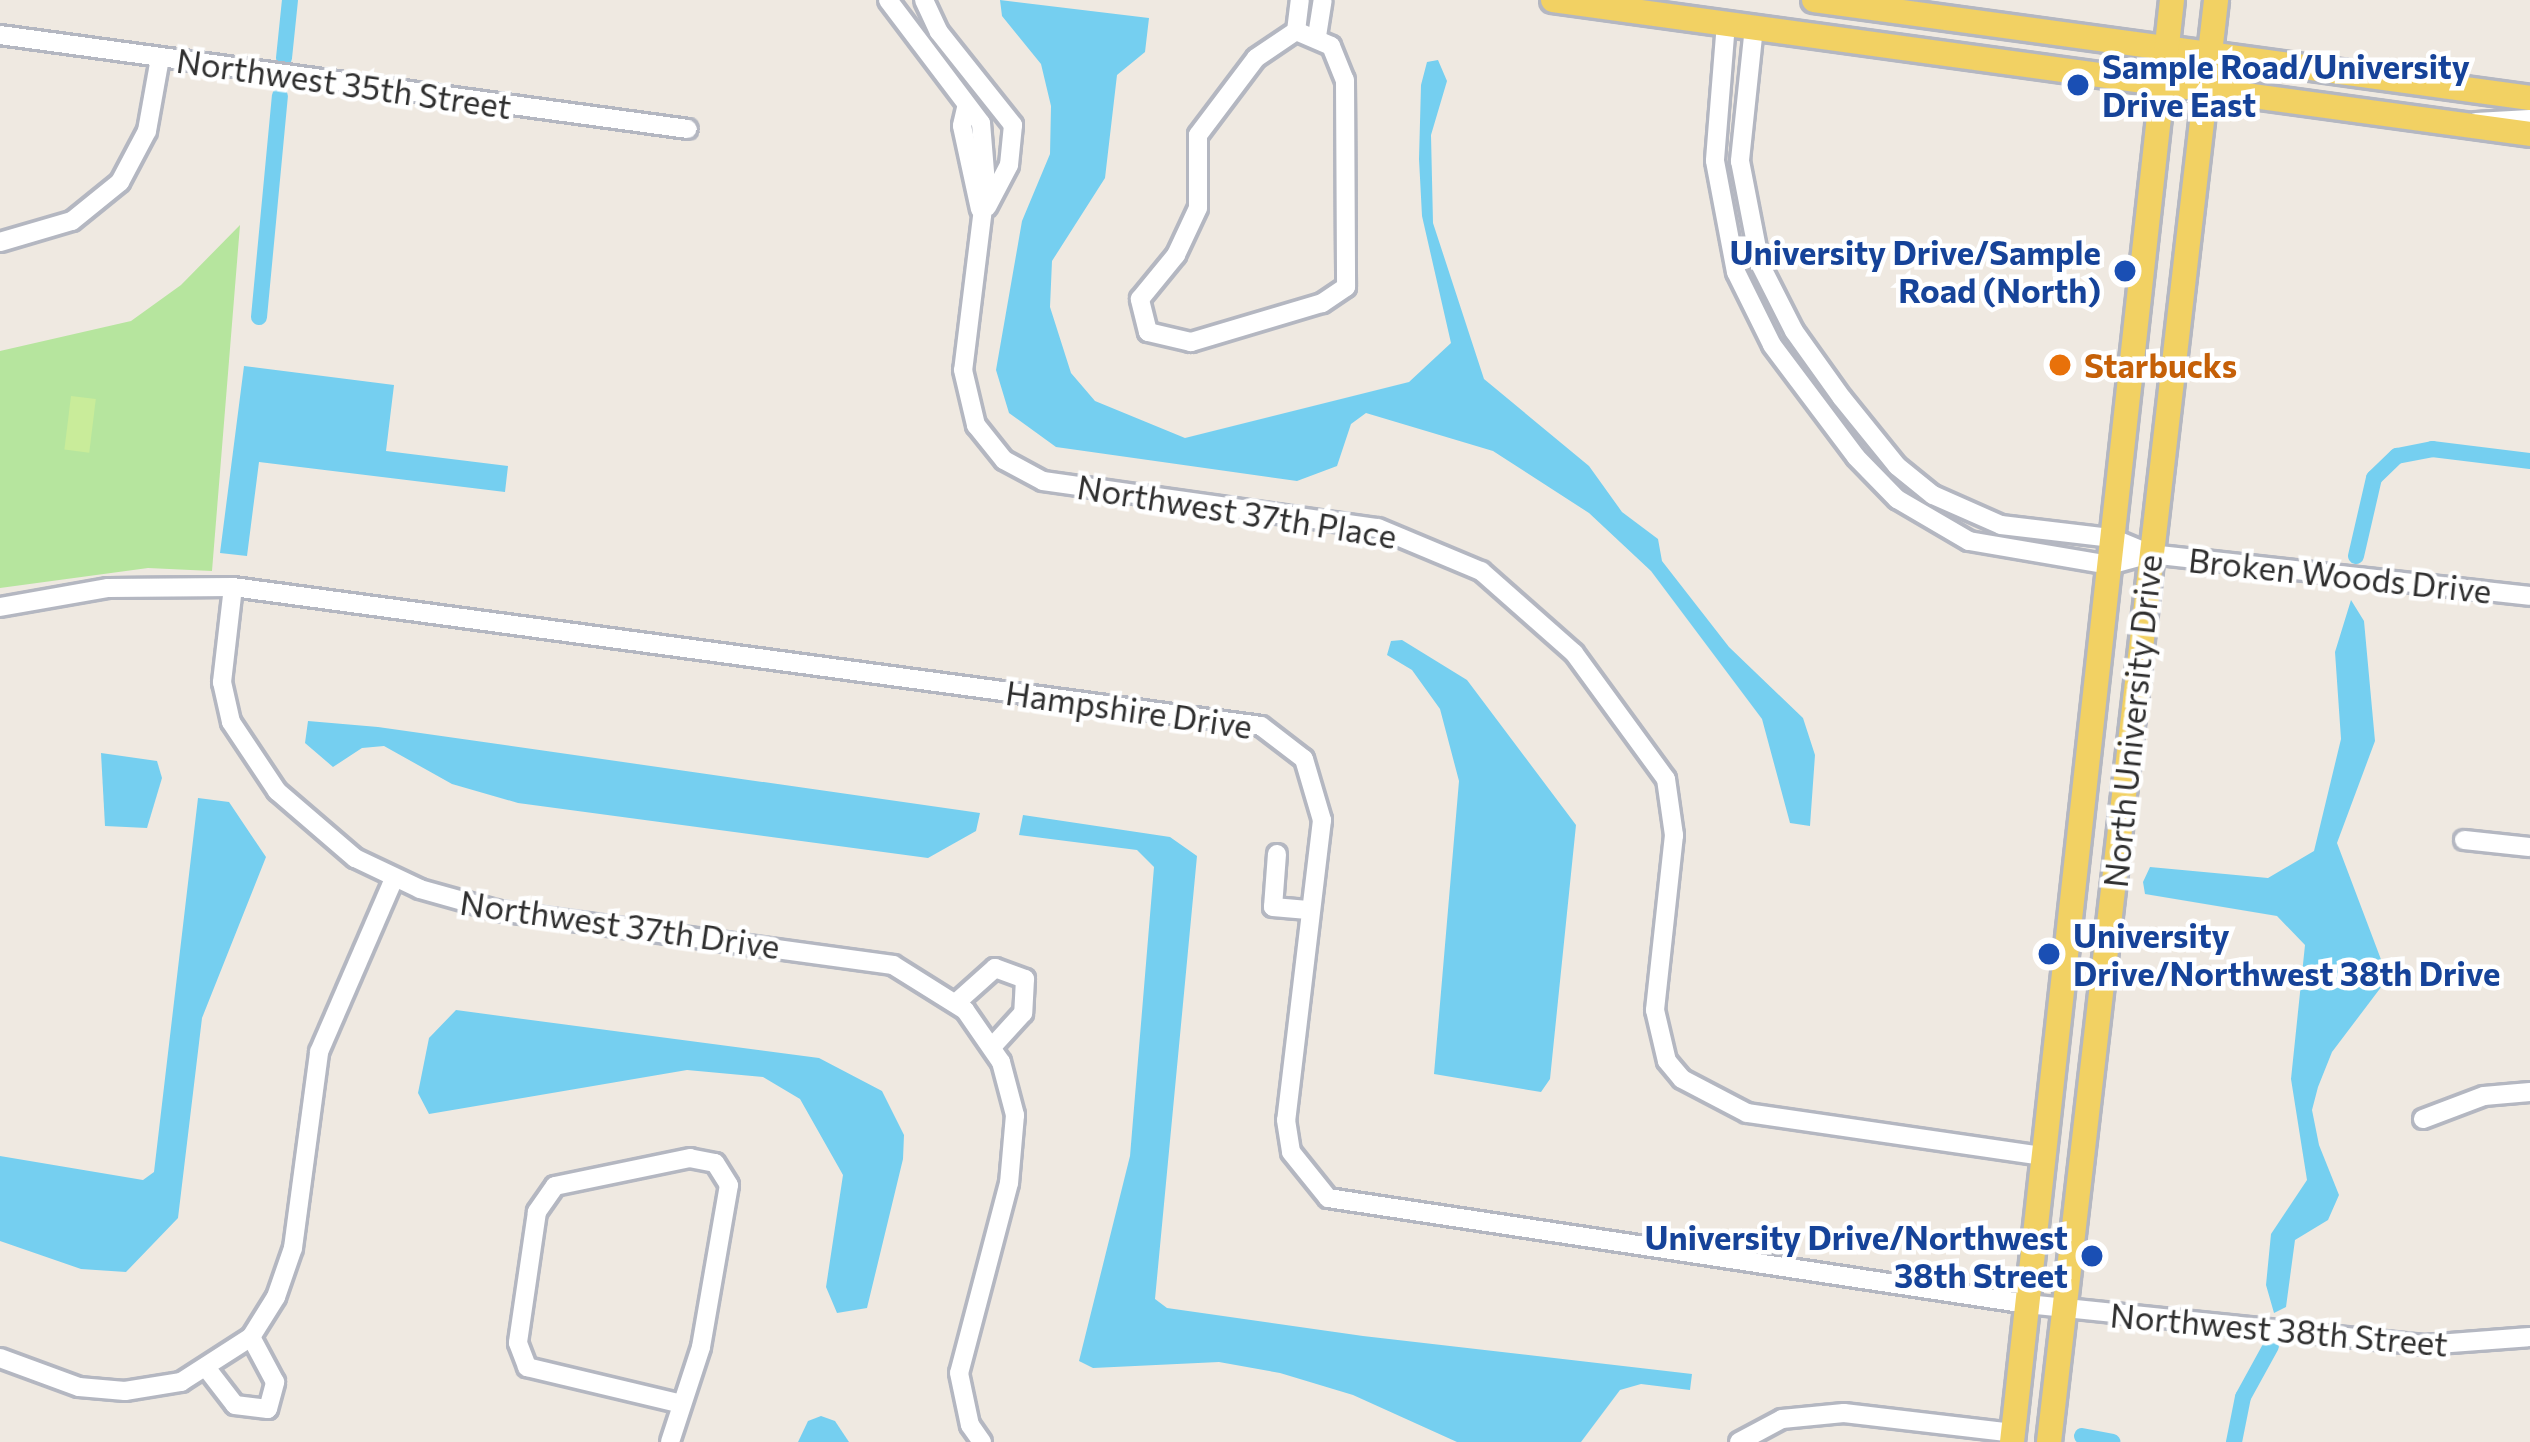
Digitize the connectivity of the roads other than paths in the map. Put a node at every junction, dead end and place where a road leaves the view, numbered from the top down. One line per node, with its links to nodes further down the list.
1 (888, 0): 21 (street)
2 (924, 0): 19 (street, Northwest 37th Place)
3 (1300, 0): 11 (street)
4 (1323, 0): 13 (street)
5 (1553, 0): 9 (main road)
6 (1814, 0): 14 (main road)
7 (2172, 0): 14 (main road, North University Drive)
8 (2216, 0): 15 (main road, North University Drive)
9 (1726, 23): 10 (main road); 27 (street, Broken Woods Drive)
10 (1754, 27): 17 (main road); 26 (street, Broken Woods Drive)
11 (1296, 31): 13 (street); 13 (street)
12 (0, 35): 16 (street, Northwest 35th Street)
13 (1318, 36)
14 (2165, 47): 15 (main road); 17 (main road, North University Drive)
15 (2211, 54): 18 (main road, North University Drive); 20 (main road)
16 (160, 58): 24 (street, Northwest 35th Street); 29 (street)
17 (2162, 86): 18 (main road); 35 (main road, North University Drive)
18 (2207, 94): 23 (main road); 36 (main road, North University Drive)
19 (985, 95): 21 (street); 28 (street, Northwest 37th Place)
20 (2530, 98)
21 (966, 108): 28 (street, Northwest 37th Place)
22 (2530, 119): 23 (street)
23 (2459, 125): 25 (main road)
24 (688, 129)
25 (2530, 134)
26 (1741, 176): 27 (street); 30 (street, Broken Woods Drive)
27 (1716, 177): 31 (street, Broken Woods Drive)
28 (982, 216): 57 (street, Northwest 37th Place)
29 (0, 242)
30 (1793, 332): 31 (street); 32 (street, Broken Woods Drive)
31 (1772, 345): 33 (street, Broken Woods Drive)
32 (1897, 466): 33 (street); 34 (street, Broken Woods Drive)
33 (1875, 479): 37 (street, Broken Woods Drive)
34 (2036, 531): 35 (street, Broken Woods Drive); 37 (street)
35 (2112, 538): 36 (street, Broken Woods Drive); 38 (main road, North University Drive)
36 (2150, 554): 38 (street, Broken Woods Drive); 40 (street, Broken Woods Drive); 45 (main road, North University Drive)
37 (2034, 556): 38 (street, Broken Woods Drive)
38 (2109, 565): 43 (main road, North University Drive)
39 (232, 586): 41 (street, Hampshire Drive); 47 (street, Northwest 37th Drive); 51 (street, Hampshire Drive)
40 (2530, 596)
41 (0, 607)
42 (2464, 840): 44 (street)
43 (2076, 845): 45 (main road); 48 (main road, North University Drive)
44 (2530, 847)
45 (2117, 849): 49 (main road, North University Drive)
46 (1277, 854): 50 (street)
47 (394, 879): 53 (street, Northwest 37th Drive); 60 (street)
48 (2072, 884): 49 (main road); 57 (main road, North University Drive)
49 (2113, 889): 59 (main road, North University Drive)
50 (1273, 907): 51 (street); 52 (street)
51 (1311, 910): 58 (street, Hampshire Drive)
52 (1270, 929)
53 (957, 1002): 54 (street, Northwest 37th Drive); 54 (street)
54 (993, 1046): 65 (street, Northwest 37th Drive)
55 (2530, 1092): 56 (street)
56 (2423, 1119)
57 (2043, 1156): 58 (main road, North University Drive)
58 (2027, 1304): 59 (street, Northwest 38th Street); 66 (main road, North University Drive)
59 (2065, 1308): 61 (street, Northwest 38th Street); 69 (main road, North University Drive)
60 (251, 1337): 63 (street); 63 (street)
61 (2530, 1337)
62 (0, 1358): 63 (street)
63 (208, 1370)
64 (682, 1404): 64 (street); 67 (street)
65 (972, 1438)
66 (2012, 1438): 68 (street)
67 (670, 1442)
68 (1739, 1442)
69 (2049, 1442)

